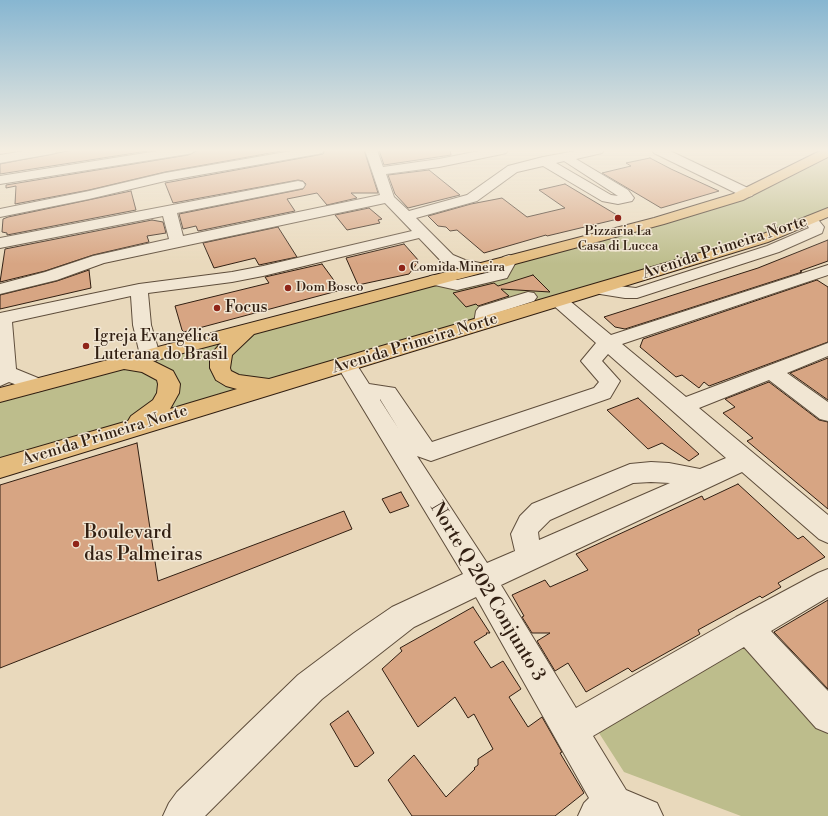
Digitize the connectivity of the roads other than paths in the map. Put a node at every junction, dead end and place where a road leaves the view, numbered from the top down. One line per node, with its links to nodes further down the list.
1 (160, 188): 12 (street)
2 (224, 188): 12 (street)
3 (301, 188): 13 (street)
4 (385, 188): 11 (street)
5 (486, 188): 15 (street)
6 (589, 188): 7 (street)
7 (615, 188)
8 (737, 188): 10 (street)
9 (757, 188): 10 (main road)
10 (747, 193): 21 (main road)
11 (388, 198): 13 (street); 15 (street)
12 (156, 199): 14 (street); 18 (street); 19 (street)
13 (314, 203): 18 (street)
14 (0, 213)
15 (405, 216): 17 (street)
16 (820, 216): 28 (main road, Avenida Primeira Norte)
17 (423, 233): 20 (street); 26 (street)
18 (177, 242): 25 (street)
19 (0, 243)
20 (447, 258): 22 (street); 24 (street)
21 (505, 267): 22 (main road); 24 (street); 27 (street)
22 (479, 268): 24 (main road)
23 (828, 270): 32 (street)
24 (437, 280): 31 (main road)
25 (0, 289)
26 (139, 289): 29 (street); 34 (street)
27 (528, 297): 28 (street); 30 (street)
28 (554, 303): 30 (main road, Avenida Primeira Norte); 32 (street)
29 (1, 319): 38 (street)
30 (483, 323): 36 (main road, Avenida Primeira Norte)
31 (250, 329): 34 (main road); 40 (main road)
32 (608, 342): 41 (street); 43 (street)
33 (828, 349): 37 (street)
34 (150, 355): 35 (main road)
35 (123, 362): 39 (main road); 45 (main road)
36 (346, 364): 40 (main road, Avenida Primeira Norte); 41 (street, Norte Q 202 Conjunto 3)
37 (772, 372): 43 (street); 44 (street)
38 (3, 376): 39 (street)
39 (36, 385): 42 (main road)
40 (275, 386): 45 (main road, Avenida Primeira Norte)
41 (362, 390): 49 (street, Norte Q 202 Conjunto 3)
42 (0, 394)
43 (684, 406): 46 (street)
44 (828, 413)
45 (129, 429): 47 (main road, Avenida Primeira Norte)
46 (745, 460): 48 (street); 49 (street)
47 (0, 468)
48 (828, 531)
49 (482, 580): 53 (street, Norte Q 202 Conjunto 3); 55 (street)
50 (828, 582): 51 (street)
51 (747, 628): 52 (street); 53 (street)
52 (828, 716)
53 (570, 730): 54 (street, Norte Q 202 Conjunto 3)
54 (618, 812)
55 (182, 816)

